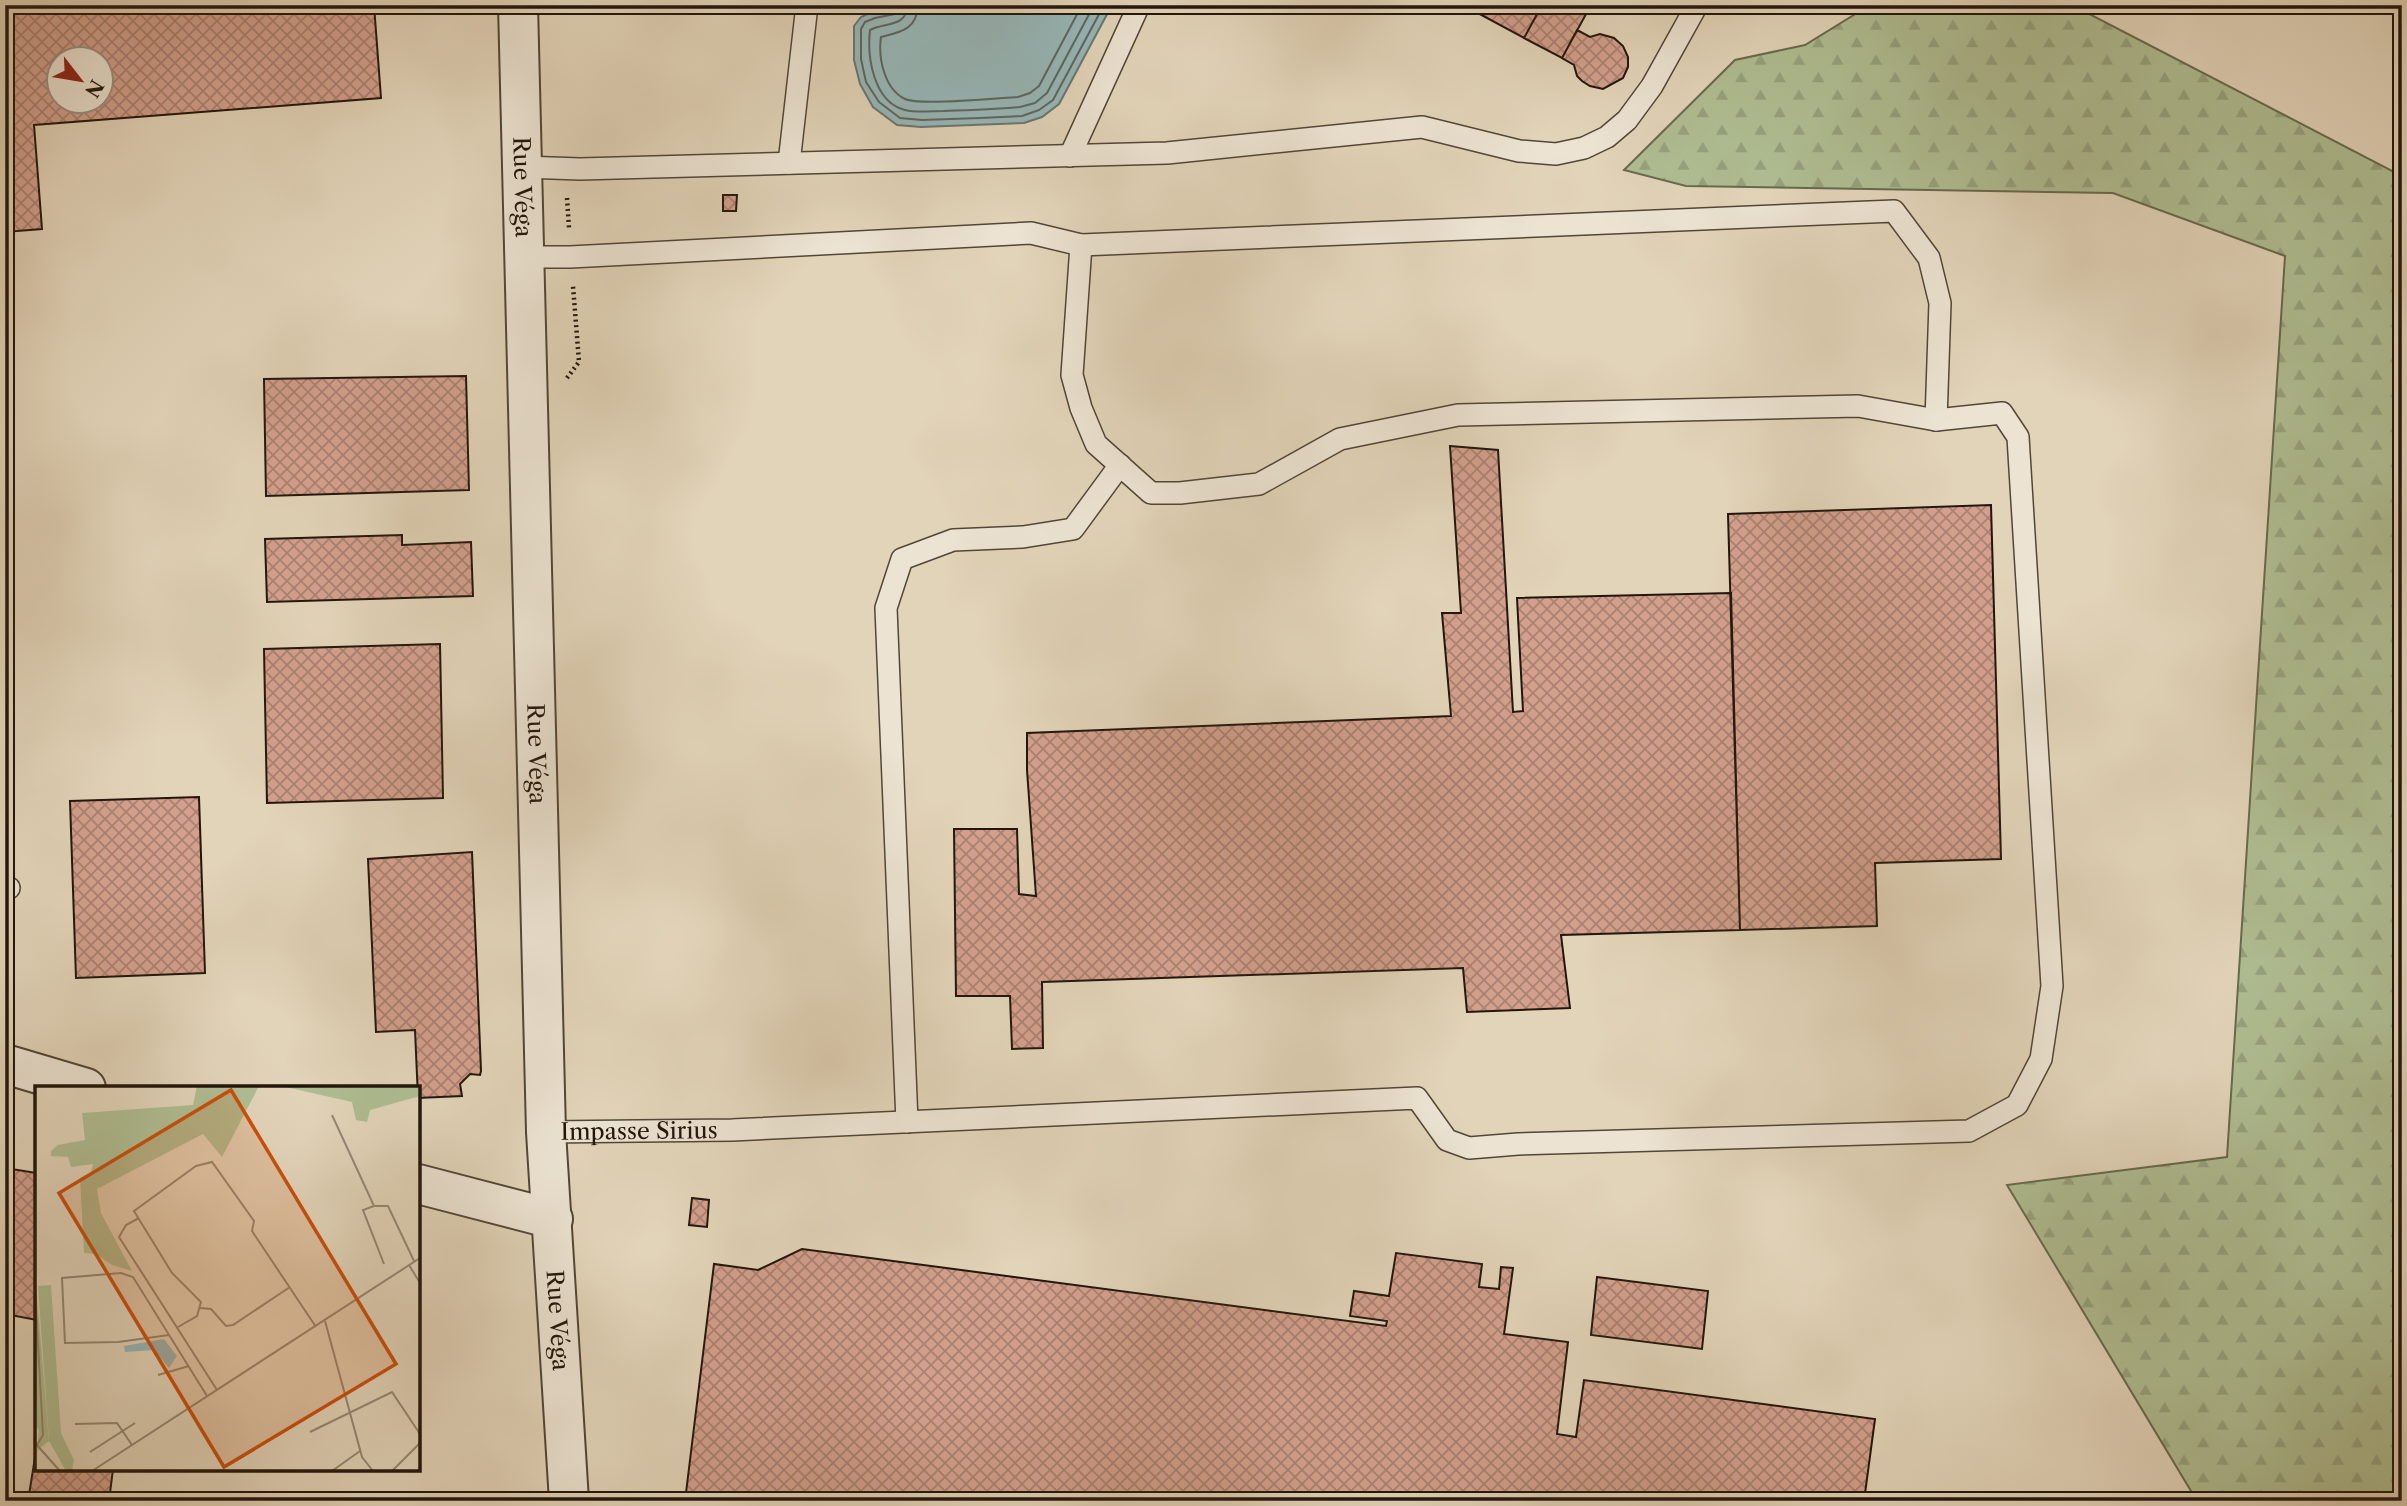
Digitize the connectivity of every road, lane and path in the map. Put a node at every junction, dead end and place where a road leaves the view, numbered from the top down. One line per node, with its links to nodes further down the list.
1 (518, 5): 7 (street, Rue Véga)
2 (807, 5): 6 (lane)
3 (1139, 5): 5 (lane)
4 (1697, 5): 5 (lane)
5 (1070, 156): 6 (lane)
6 (789, 163): 7 (lane)
7 (523, 167): 9 (street, Rue Véga)
8 (1081, 245): 9 (lane); 10 (lane); 11 (lane)
9 (525, 257): 15 (street, Rue Véga)
10 (1936, 420): 11 (lane); 14 (lane, Impasse Sirius)
11 (1120, 465): 14 (lane)
12 (5, 1064): 13 (street)
13 (79, 1086)
14 (907, 1122): 15 (lane, Impasse Sirius)
15 (546, 1132): 17 (street, Rue Véga)
16 (420, 1185): 17 (street)
17 (553, 1219): 18 (street, Rue Véga)
18 (569, 1501)

